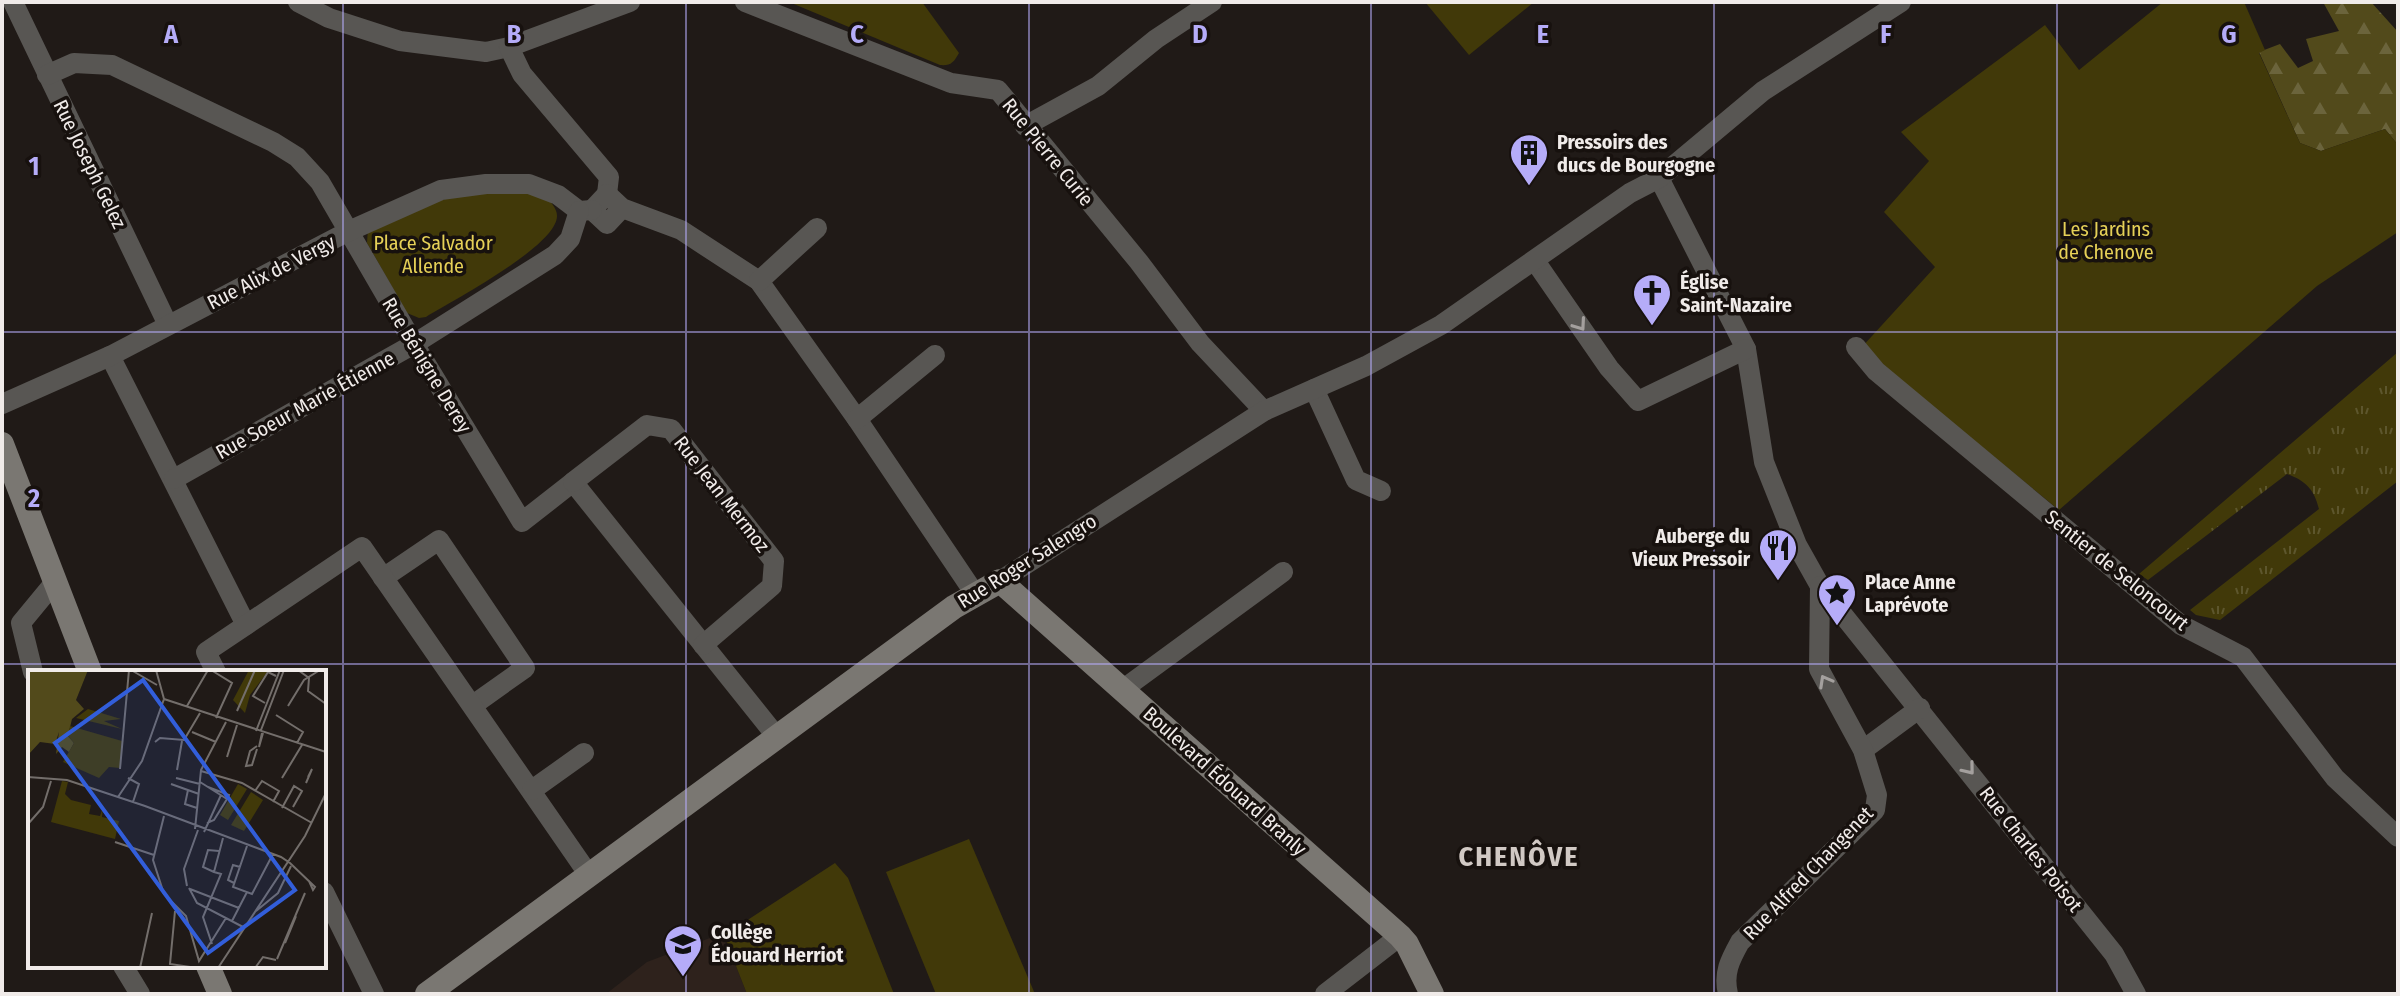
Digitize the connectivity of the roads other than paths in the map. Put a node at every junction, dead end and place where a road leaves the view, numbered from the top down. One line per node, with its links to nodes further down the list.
1 (13, 2): 8 (street, Rue Joseph Gelez)
2 (298, 2): 7 (street)
3 (630, 2): 7 (street)
4 (1212, 2): 9 (street)
5 (1901, 2): 10 (street, Rue Roger Salengro)
6 (753, 3): 9 (street, Rue Pierre Curie)
7 (509, 47): 11 (street)
8 (47, 75): 15 (street, Rue Bénigne Derey); 18 (street, Rue Joseph Gelez)
9 (1025, 126): 26 (street, Rue Pierre Curie)
10 (1659, 178): 16 (street, Rue Roger Salengro); 21 (street)
11 (607, 194): 12 (street); 13 (street)
12 (622, 208): 13 (street); 17 (street)
13 (585, 210): 15 (street, Rue Alix de Vergy); 19 (street, Rue Soeur Marie Étienne)
14 (817, 228): 17 (street)
15 (349, 231): 18 (street, Rue Alix de Vergy); 19 (street, Rue Bénigne Derey)
16 (1535, 261): 21 (street, one-way to 21); 24 (street, Rue Roger Salengro)
17 (759, 281): 27 (street)
18 (168, 325): 23 (street, Rue Alix de Vergy)
19 (414, 344): 29 (street, Rue Soeur Marie Étienne); 32 (street, Rue Bénigne Derey)
20 (1856, 347): 51 (street, Sentier de Seloncourt)
21 (1746, 349): 37 (street)
22 (935, 355): 27 (street)
23 (110, 356): 25 (street, Rue Alix de Vergy); 29 (street)
24 (1314, 389): 26 (street, Rue Roger Salengro); 31 (street)
25 (2, 404)
26 (1264, 411): 35 (street, Rue Roger Salengro)
27 (857, 419): 38 (street)
28 (2, 444): 36 (street)
29 (174, 479): 39 (street)
30 (573, 482): 32 (street, Rue Jean Mermoz); 40 (street); 40 (street, Rue Jean Mermoz)
31 (1381, 491)
32 (522, 522)
33 (1283, 572): 44 (street)
34 (383, 578): 39 (street); 45 (street); 45 (street)
35 (1000, 581): 38 (street, Rue Roger Salengro); 44 (street, Boulevard Édouard Branly)
36 (54, 583): 41 (street); 42 (street)
37 (1820, 586): 46 (street); 48 (street, one-way to 37)
38 (975, 594): 47 (street, Rue Roger Salengro)
39 (246, 625): 43 (street)
40 (703, 645): 47 (street)
41 (33, 670)
42 (89, 670)
43 (215, 670)
44 (1122, 690): 54 (street, Boulevard Édouard Branly)
45 (473, 705): 50 (street)
46 (1920, 708): 48 (street); 64 (street, Rue Charles Poisot, one-way to 64)
47 (777, 737): 52 (street, Rue Roger Salengro)
48 (1863, 750): 63 (street, Rue Alfred Changenet)
49 (584, 753): 50 (street)
50 (532, 790): 52 (street)
51 (2398, 837)
52 (589, 875): 60 (street, Rue Roger Salengro)
53 (326, 896): 59 (street)
54 (1400, 936): 61 (street); 62 (street, Boulevard Édouard Branly)
55 (124, 968): 57 (street)
56 (209, 968): 58 (street)
57 (140, 994)
58 (220, 994)
59 (374, 994)
60 (427, 994)
61 (1325, 994)
62 (1432, 994)
63 (1728, 994)
64 (2135, 994)

